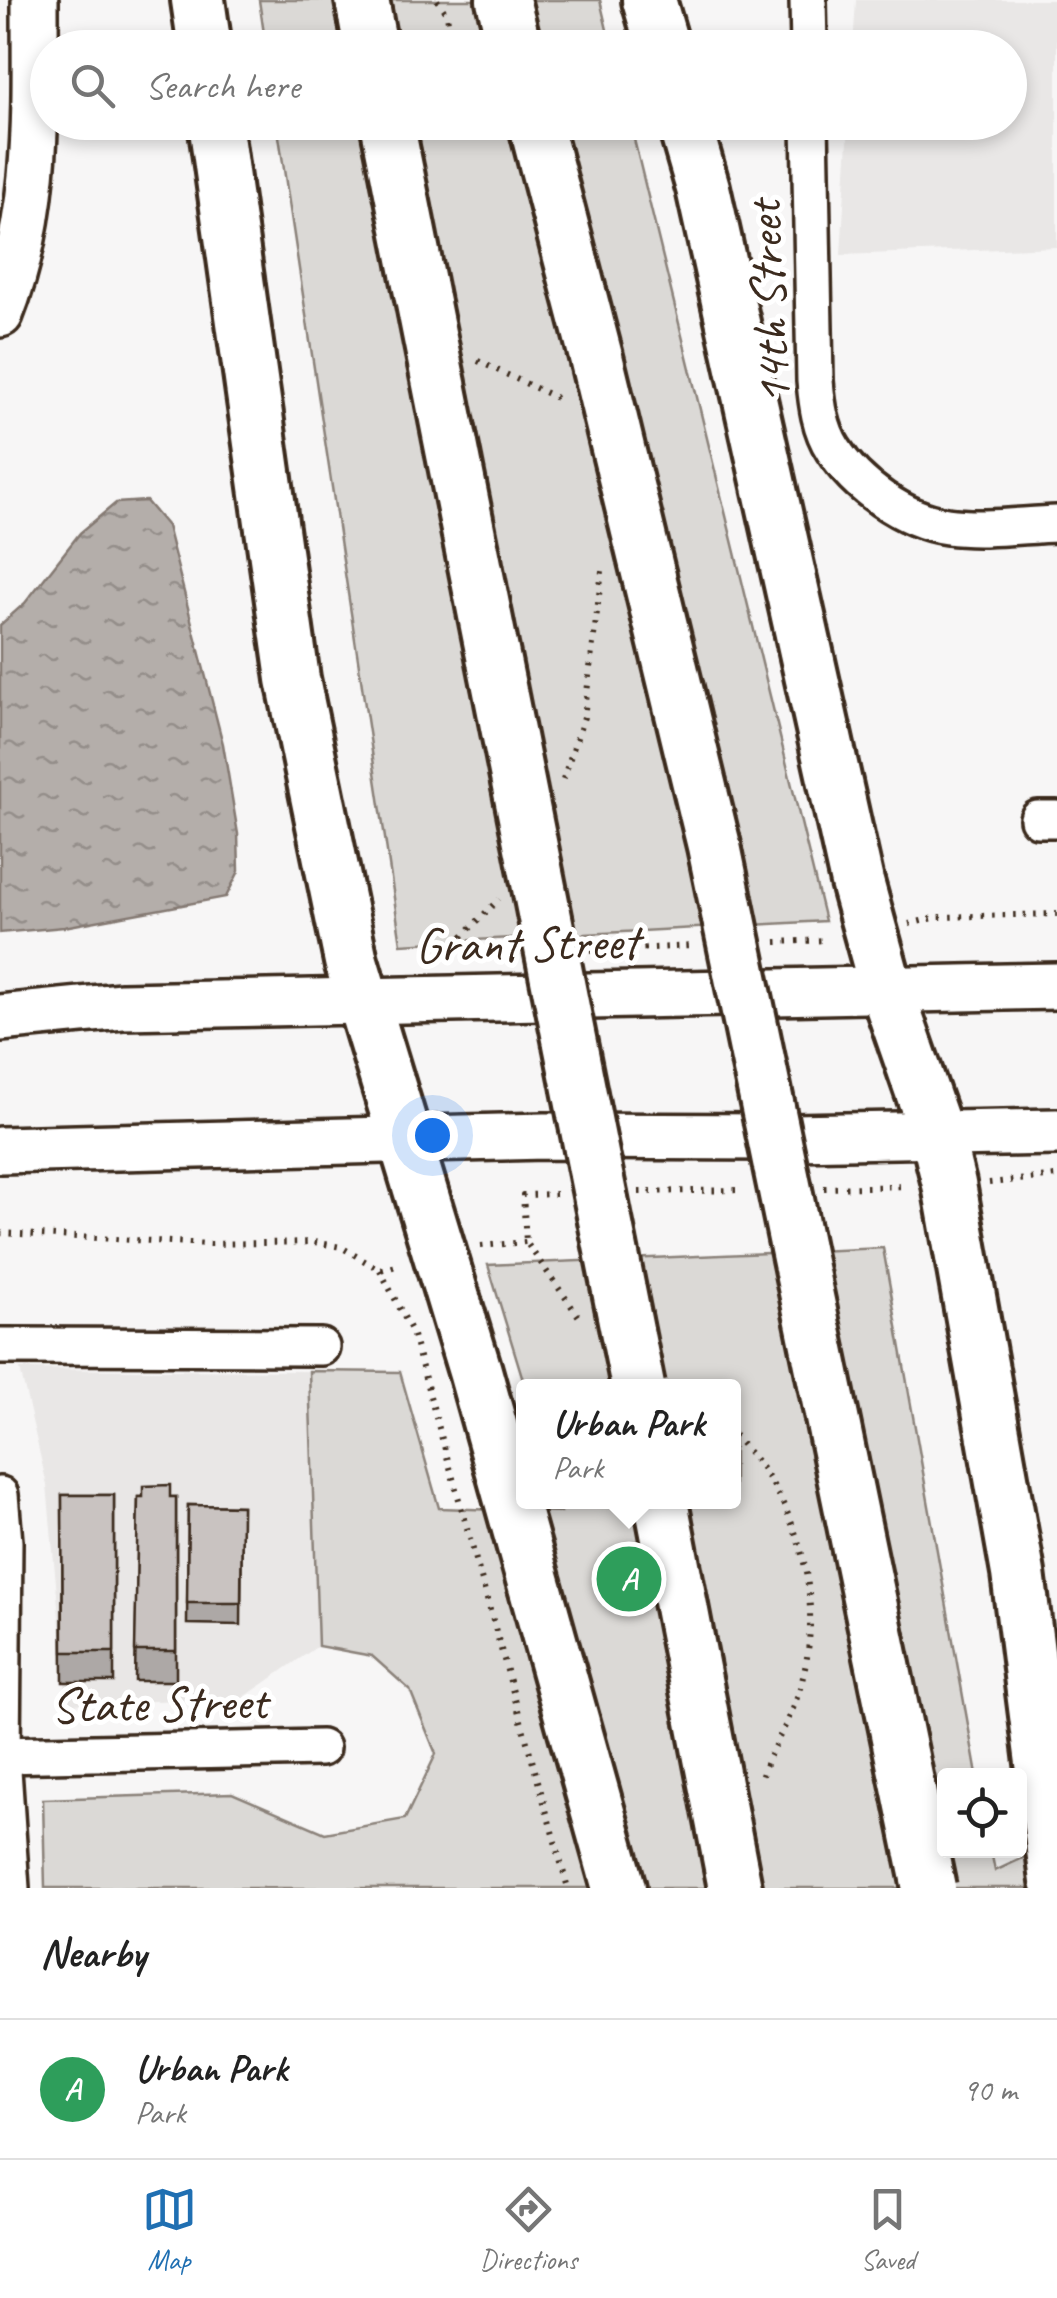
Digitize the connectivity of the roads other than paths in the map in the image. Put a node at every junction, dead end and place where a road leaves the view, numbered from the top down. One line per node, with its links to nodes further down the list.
1 (35, 0): 5 (main road)
2 (362, 0): 6 (highway)
3 (503, 0): 7 (highway)
4 (808, 0): 8 (street)
5 (35, 30)
6 (368, 30)
7 (510, 30)
8 (809, 30)
9 (34, 140): 15 (main road)
10 (218, 140): 20 (highway)
11 (391, 140): 28 (highway, bridge)
12 (540, 140): 37 (highway, bridge)
13 (689, 140): 19 (highway)
14 (810, 140): 17 (street, 14th Street)
15 (11, 238): 16 (main road)
16 (0, 314)
17 (1057, 524)
18 (1057, 986): 19 (main road, Grant Street)
19 (886, 988): 20 (main road, Grant Street); 23 (highway)
20 (362, 1001): 21 (main road, Grant Street); 24 (highway)
21 (0, 1018)
22 (1057, 1132): 23 (main road)
23 (937, 1134): 24 (main road); 33 (highway)
24 (404, 1141): 25 (main road); 35 (highway)
25 (0, 1150)
26 (0, 1346): 27 (street)
27 (321, 1347)
28 (637, 1379)
29 (0, 1495): 32 (street)
30 (662, 1509): 36 (highway)
31 (321, 1748): 32 (street, State Street)
32 (1, 1755): 34 (street)
33 (1054, 1856)
34 (11, 1888)
35 (619, 1888)
36 (735, 1888)
37 (929, 1888)

